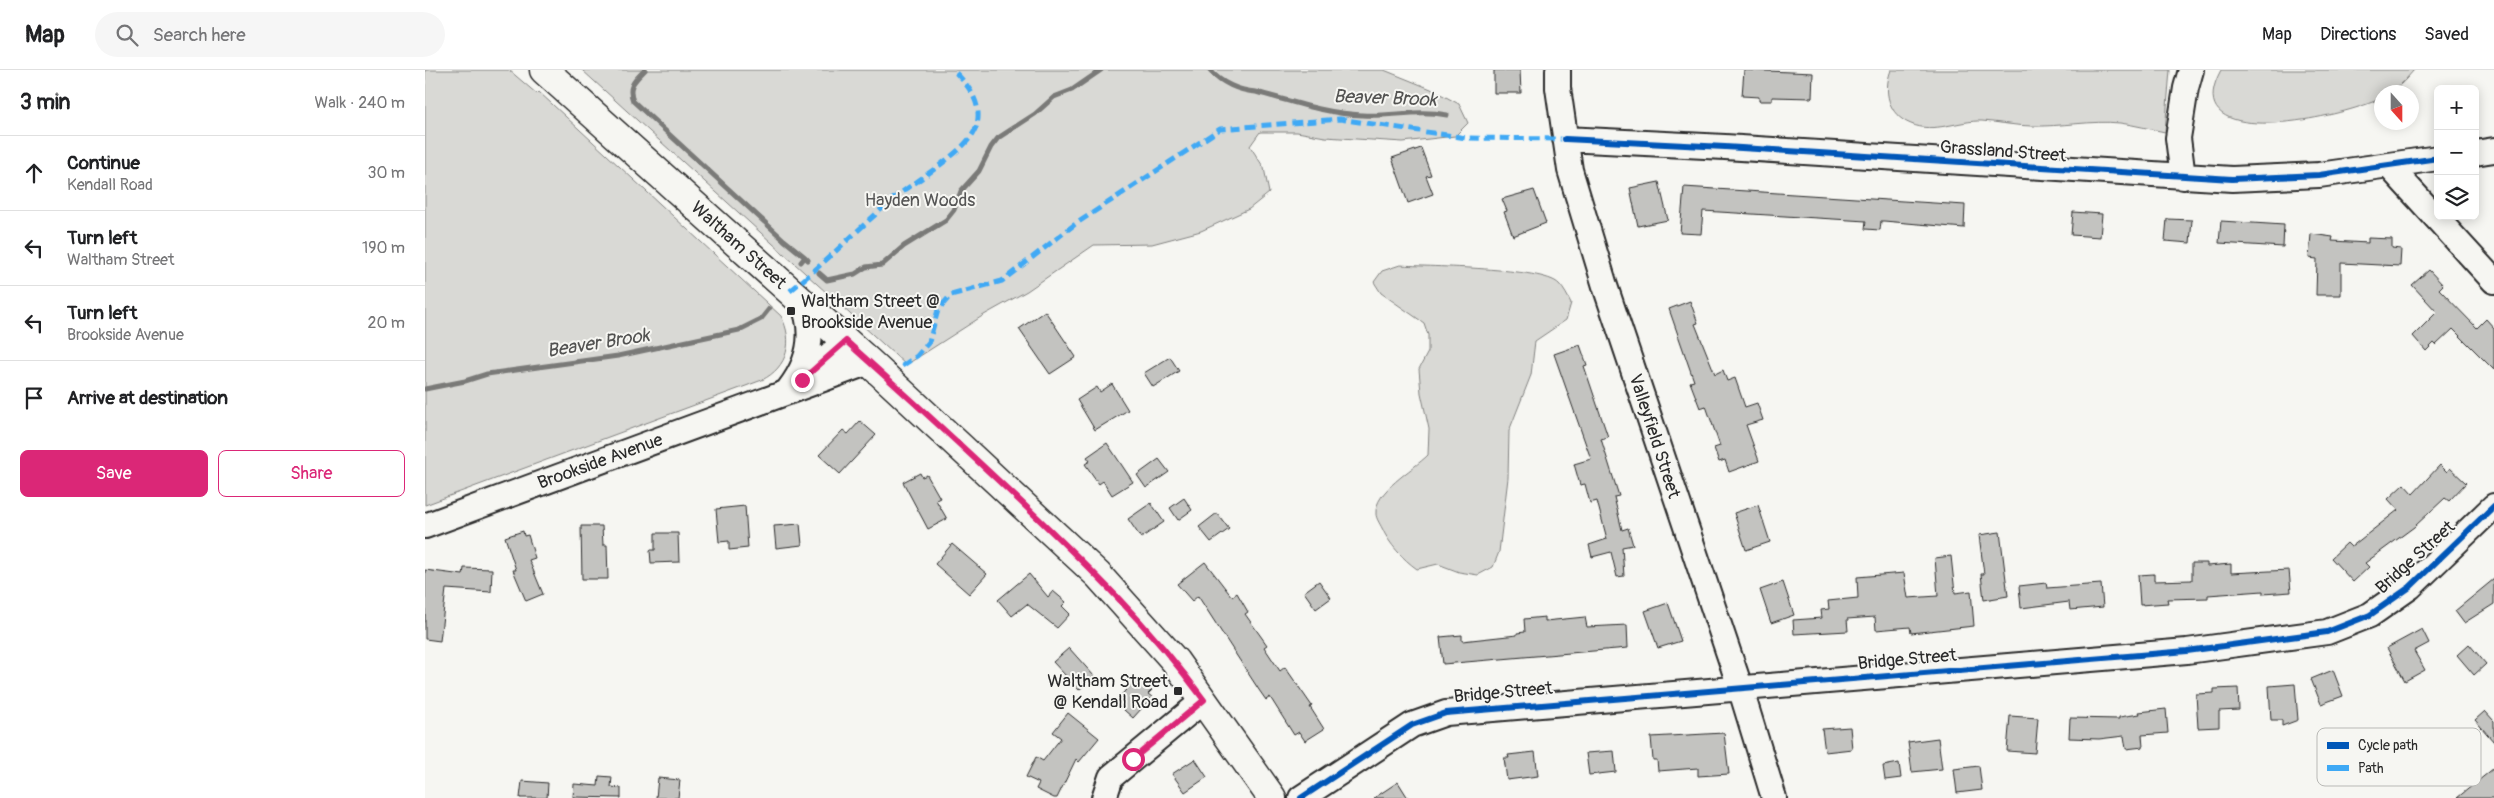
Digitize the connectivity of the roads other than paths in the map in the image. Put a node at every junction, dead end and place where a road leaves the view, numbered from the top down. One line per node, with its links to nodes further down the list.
1 (544, 70): 11 (main road, Waltham Street)
2 (1558, 70): 4 (street, Valleyfield Street)
3 (2191, 70): 9 (street)
4 (1565, 139): 9 (street, Grassland Street); 17 (street, Valleyfield Street)
5 (2494, 150): 6 (street)
6 (2479, 152)
7 (2434, 159): 8 (street, Grassland Street)
8 (2389, 166): 9 (street, Grassland Street); 10 (street)
9 (2183, 177)
10 (2494, 281)
11 (801, 301): 12 (main road, Waltham Street); 14 (street)
12 (846, 341): 13 (main road, Waltham Street); 14 (street, Brookside Avenue)
13 (869, 362): 14 (street, Brookside Avenue); 18 (main road, Waltham Street)
14 (782, 393): 16 (street, Brookside Avenue)
15 (2494, 506): 17 (street, Bridge Street)
16 (425, 526)
17 (1741, 687): 21 (street, Bridge Street); 22 (street, Valleyfield Street)
18 (1204, 700): 19 (street); 20 (main road, Waltham Street)
19 (1103, 798)
20 (1272, 798)
21 (1301, 798)
22 (1775, 798)

